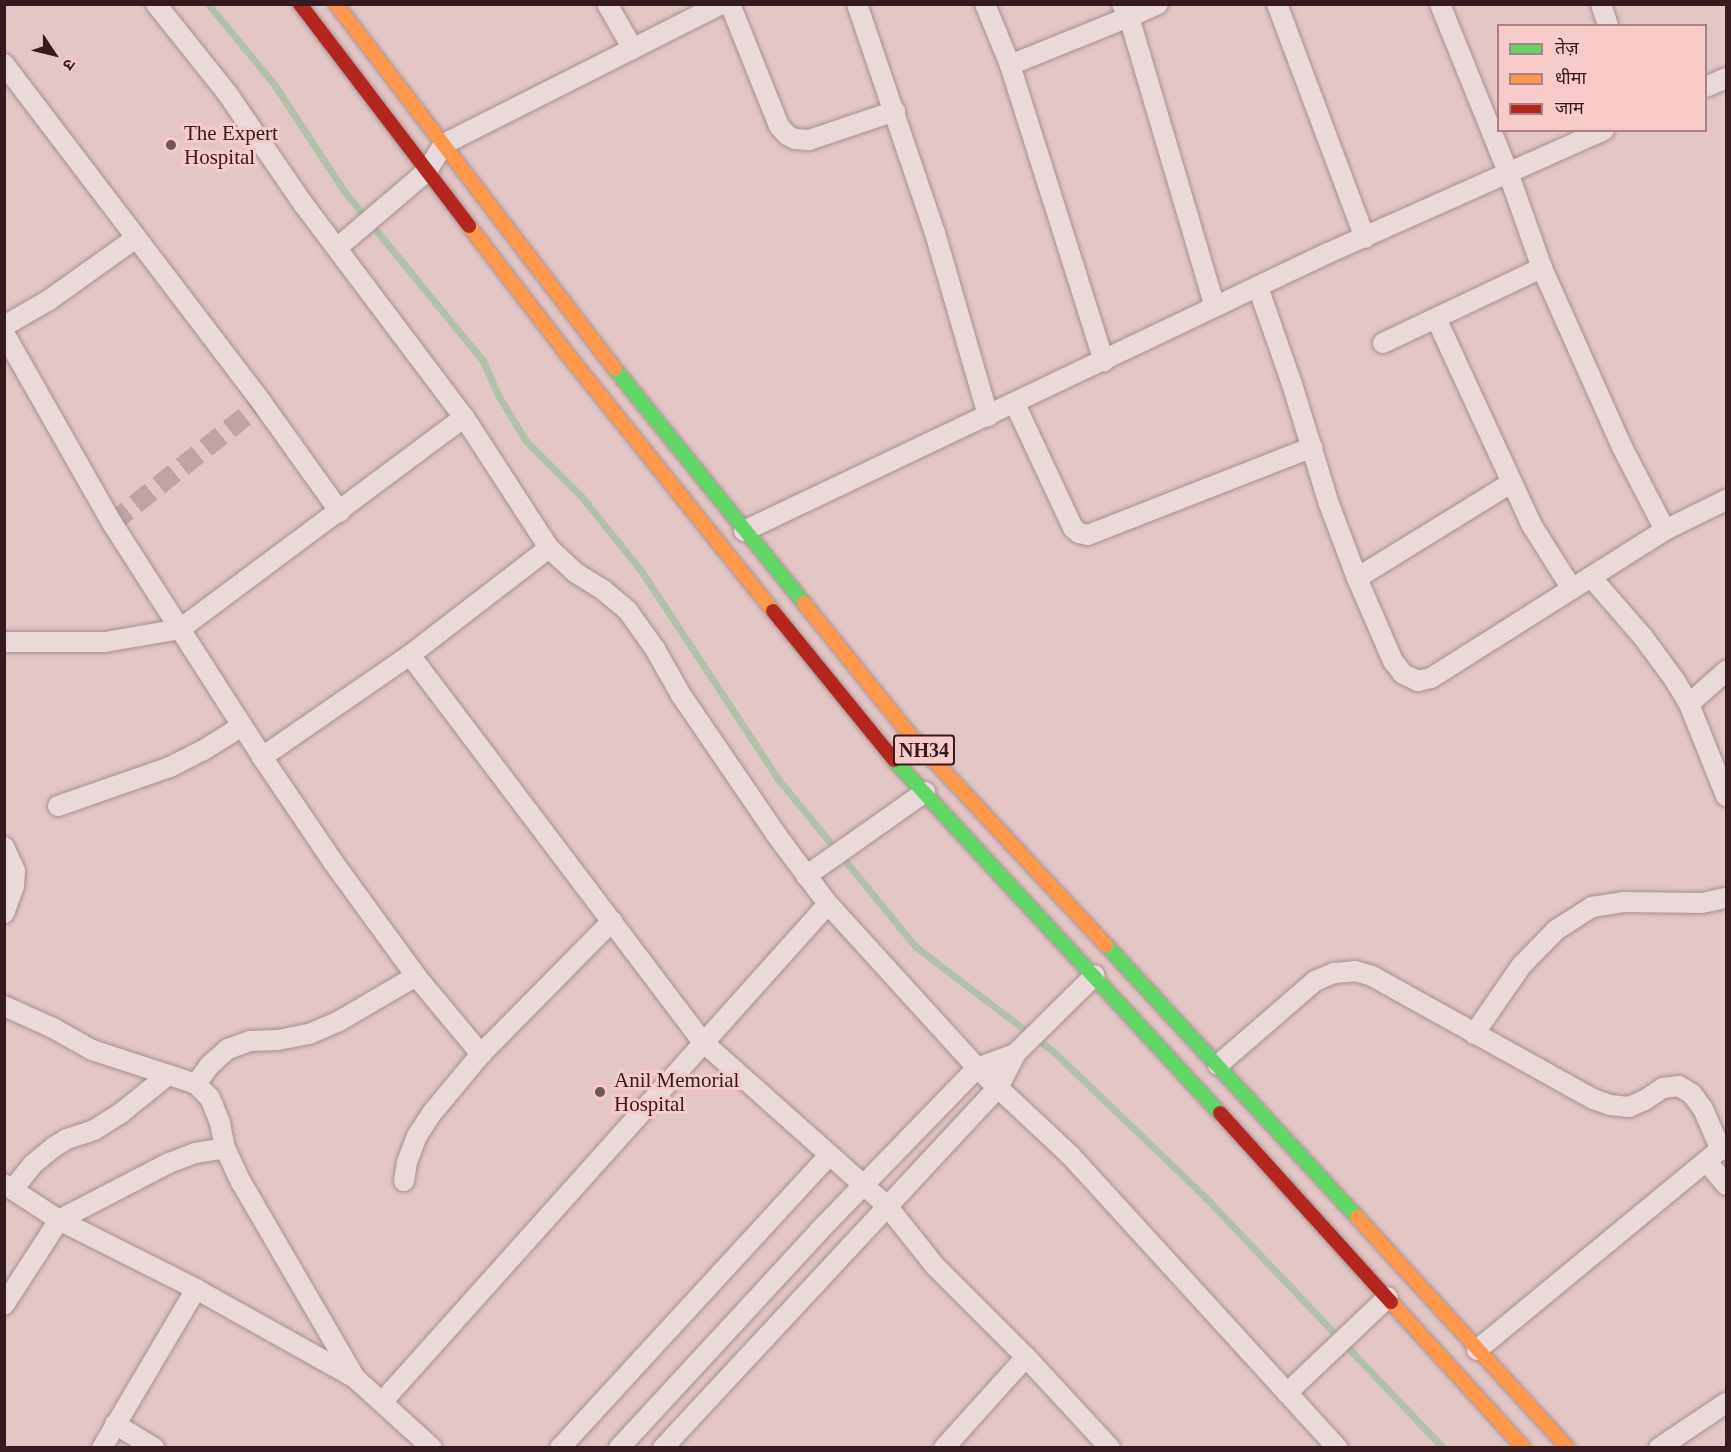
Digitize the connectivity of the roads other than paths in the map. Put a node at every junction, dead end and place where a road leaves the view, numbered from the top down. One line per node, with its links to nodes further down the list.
1 (156, 4): 27 (street)
2 (300, 4): 23 (highway, NH34)
3 (336, 4): 22 (highway, NH34)
4 (607, 4): 15 (street)
5 (721, 4): 15 (street)
6 (730, 4): 20 (street)
7 (857, 4): 20 (street)
8 (986, 4): 17 (street)
9 (1158, 4): 13 (street)
10 (1277, 4): 26 (street)
11 (1440, 4): 24 (street)
12 (1601, 4): 14 (street)
13 (1125, 11): 17 (street); 30 (street)
14 (1607, 24)
15 (633, 50): 22 (street)
16 (4, 64): 25 (street)
17 (1010, 65): 35 (street)
18 (1726, 78): 19 (street)
19 (1707, 87)
20 (895, 111): 37 (street)
21 (1599, 132): 24 (street)
22 (444, 144): 23 (street); 44 (highway, NH34)
23 (427, 171): 27 (street); 56 (highway, NH34)
24 (1508, 172): 26 (street); 28 (street)
25 (136, 238): 32 (street); 42 (street)
26 (1365, 238): 29 (street)
27 (337, 248): 38 (street)
28 (1542, 268): 31 (street); 43 (street)
29 (1258, 287): 30 (street); 39 (street)
30 (1215, 307): 35 (street)
31 (1436, 318): 34 (street); 40 (street)
32 (4, 326)
33 (4, 333): 49 (street)
34 (1383, 343)
35 (1104, 362): 36 (street)
36 (1015, 404): 37 (street); 39 (street)
37 (988, 416): 44 (street)
38 (464, 417): 42 (street); 45 (street)
39 (1312, 447): 47 (street)
40 (1511, 483): 47 (street); 48 (street)
41 (1726, 500): 43 (street)
42 (340, 512): 49 (street)
43 (1665, 530): 46 (street)
44 (744, 531): 72 (highway, NH34)
45 (549, 548): 51 (street); 60 (street)
46 (1591, 577): 48 (street); 53 (street)
47 (1357, 578): 48 (street)
48 (1572, 589)
49 (180, 629): 50 (street); 54 (street)
50 (4, 642)
51 (410, 655): 55 (street); 64 (street)
52 (1726, 671): 53 (street)
53 (1689, 704): 57 (street)
54 (242, 726): 55 (street); 58 (street)
55 (262, 757): 66 (street)
56 (925, 792): 60 (street); 65 (highway, NH34)
57 (1726, 796)
58 (58, 806)
59 (4, 847): 63 (street)
60 (806, 876): 62 (street)
61 (1726, 898): 68 (street)
62 (828, 904): 69 (street); 73 (street)
63 (4, 913)
64 (612, 921): 69 (street); 70 (street)
65 (1095, 975): 71 (street); 87 (highway, NH34)
66 (416, 976): 70 (street); 75 (street)
67 (4, 1006): 74 (street)
68 (1474, 1034): 72 (street); 78 (street)
69 (703, 1042): 79 (street); 93 (street)
70 (481, 1054): 80 (street)
71 (1015, 1054): 73 (street); 76 (street)
72 (1218, 1065): 89 (highway, NH34)
73 (976, 1068): 76 (street); 81 (street)
74 (168, 1075): 75 (street); 83 (street)
75 (196, 1084): 77 (street)
76 (998, 1088): 84 (street); 92 (street)
77 (225, 1148): 85 (street); 91 (street)
78 (1718, 1152): 82 (street); 89 (street)
79 (829, 1155): 81 (street); 99 (street)
80 (404, 1180)
81 (863, 1185): 84 (street); 100 (street)
82 (1726, 1185)
83 (9, 1186): 85 (street)
84 (888, 1207): 90 (street); 101 (street)
85 (59, 1220): 86 (street); 88 (street)
86 (196, 1289): 91 (street); 95 (street)
87 (1388, 1297): 92 (street); 105 (highway, NH34)
88 (4, 1305)
89 (1477, 1350): 106 (highway, NH34)
90 (1026, 1357): 102 (street); 103 (street)
91 (355, 1378): 93 (street)
92 (1287, 1393): 104 (street)
93 (383, 1401): 98 (street)
94 (1726, 1403): 107 (street)
95 (116, 1424): 96 (street); 97 (street)
96 (102, 1448)
97 (154, 1448)
98 (432, 1448)
99 (560, 1448)
100 (619, 1448)
101 (663, 1448)
102 (944, 1448)
103 (1110, 1448)
104 (1338, 1448)
105 (1524, 1448)
106 (1569, 1448)
107 (1659, 1448)

